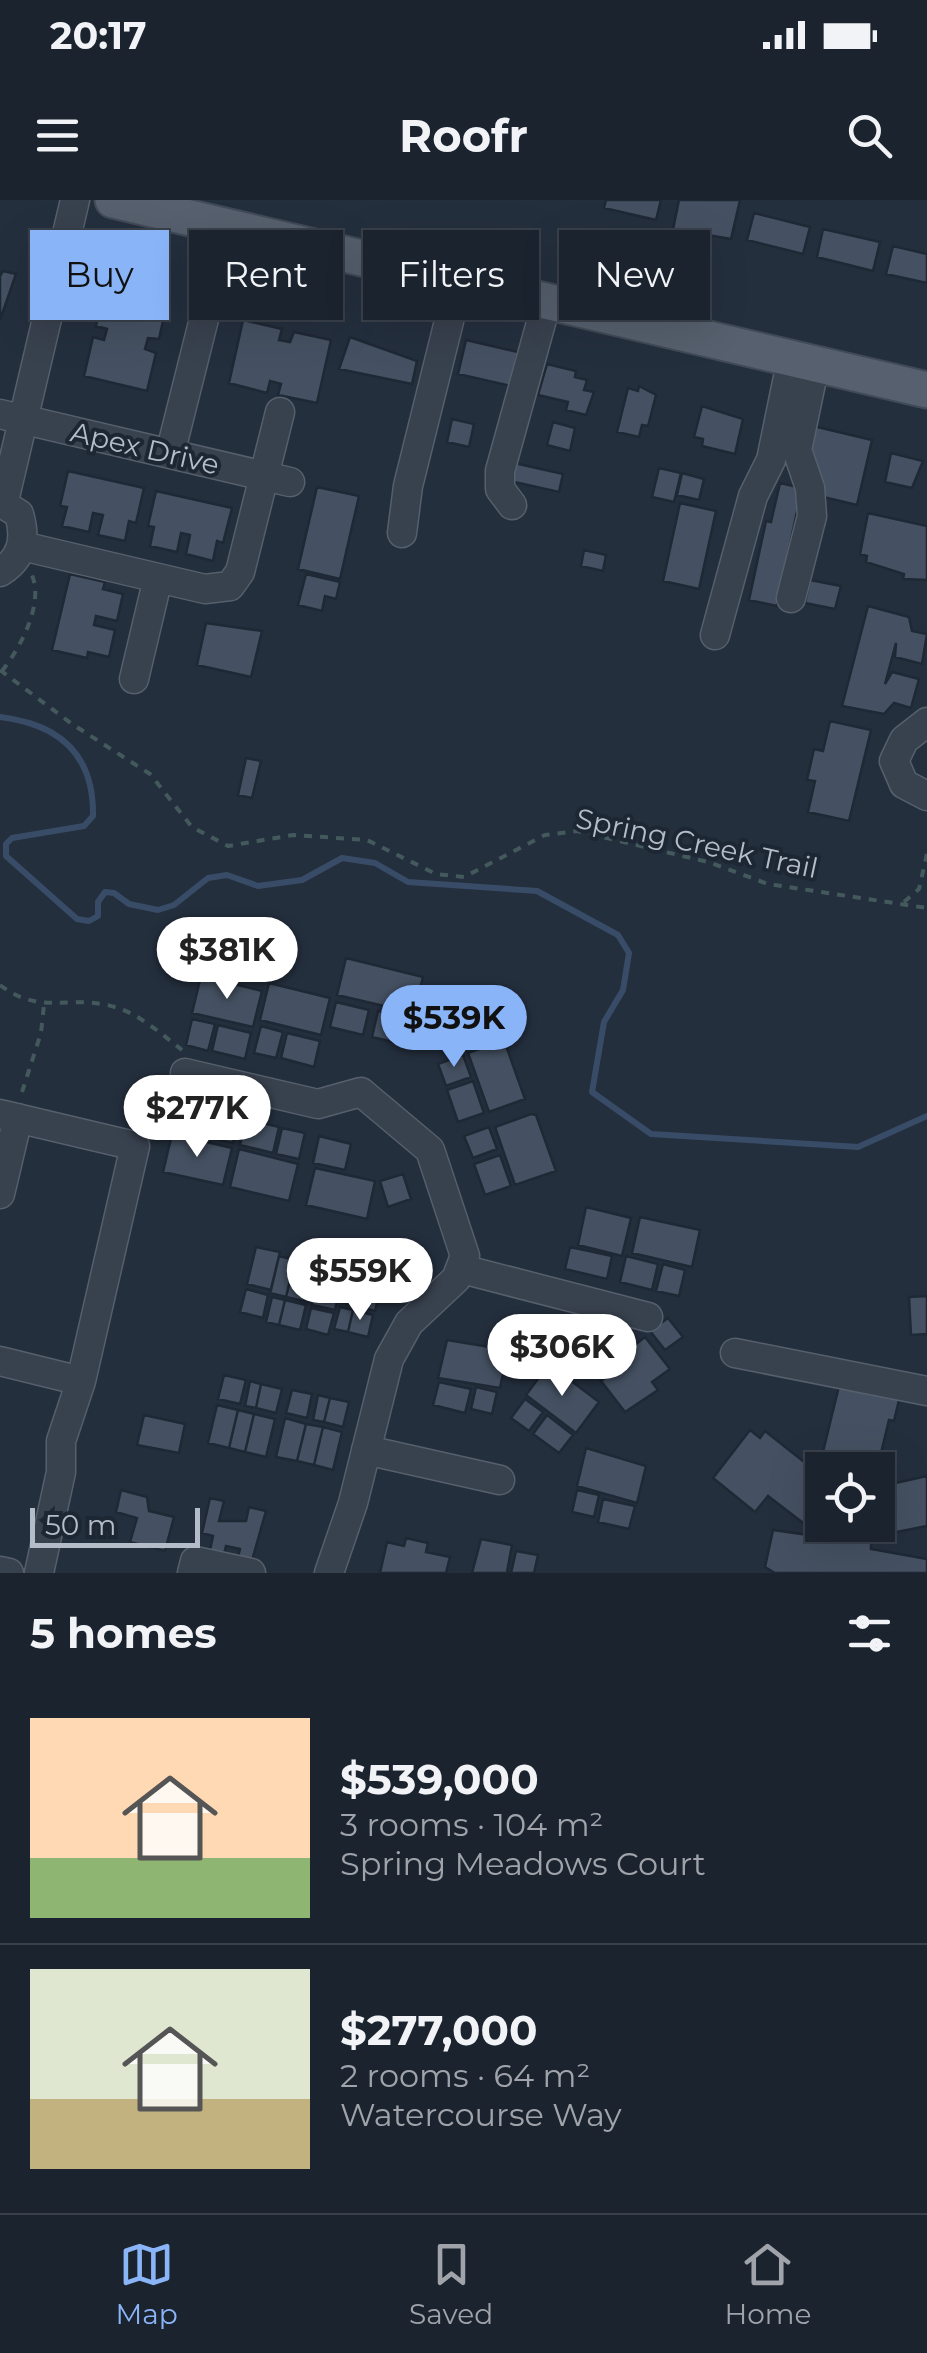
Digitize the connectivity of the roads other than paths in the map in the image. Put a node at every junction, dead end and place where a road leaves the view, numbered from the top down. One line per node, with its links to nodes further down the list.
1 (75, 200): 11 (street)
2 (113, 200): 3 (main road)
3 (363, 259)
4 (539, 299): 5 (main road)
5 (547, 301): 8 (main road); 16 (street)
6 (204, 320): 12 (street)
7 (448, 320): 17 (street)
8 (804, 361): 9 (main road); 20 (street); 21 (street)
9 (927, 390)
10 (280, 412): 13 (street)
11 (12, 417): 12 (street, Apex Drive); 15 (street)
12 (170, 454): 13 (street, Apex Drive)
13 (263, 476): 14 (street, Apex Drive); 19 (street)
14 (290, 482)
15 (2, 502): 18 (street)
16 (512, 505)
17 (402, 533)
18 (14, 558): 19 (street)
19 (158, 578): 22 (street)
20 (791, 598)
21 (714, 636)
22 (134, 679)
23 (927, 722): 24 (street)
24 (927, 796)
25 (184, 1073): 28 (street)
26 (9, 1116): 27 (street); 32 (street)
27 (0, 1194)
28 (462, 1270): 29 (street); 34 (street)
29 (648, 1318)
30 (736, 1353): 33 (street)
31 (0, 1361): 32 (street)
32 (81, 1381): 38 (street)
33 (927, 1391)
34 (366, 1450): 35 (street); 41 (street)
35 (500, 1480)
36 (0, 1571): 37 (street)
37 (9, 1573)
38 (38, 1573)
39 (192, 1573): 40 (street)
40 (251, 1573)
41 (329, 1573)

